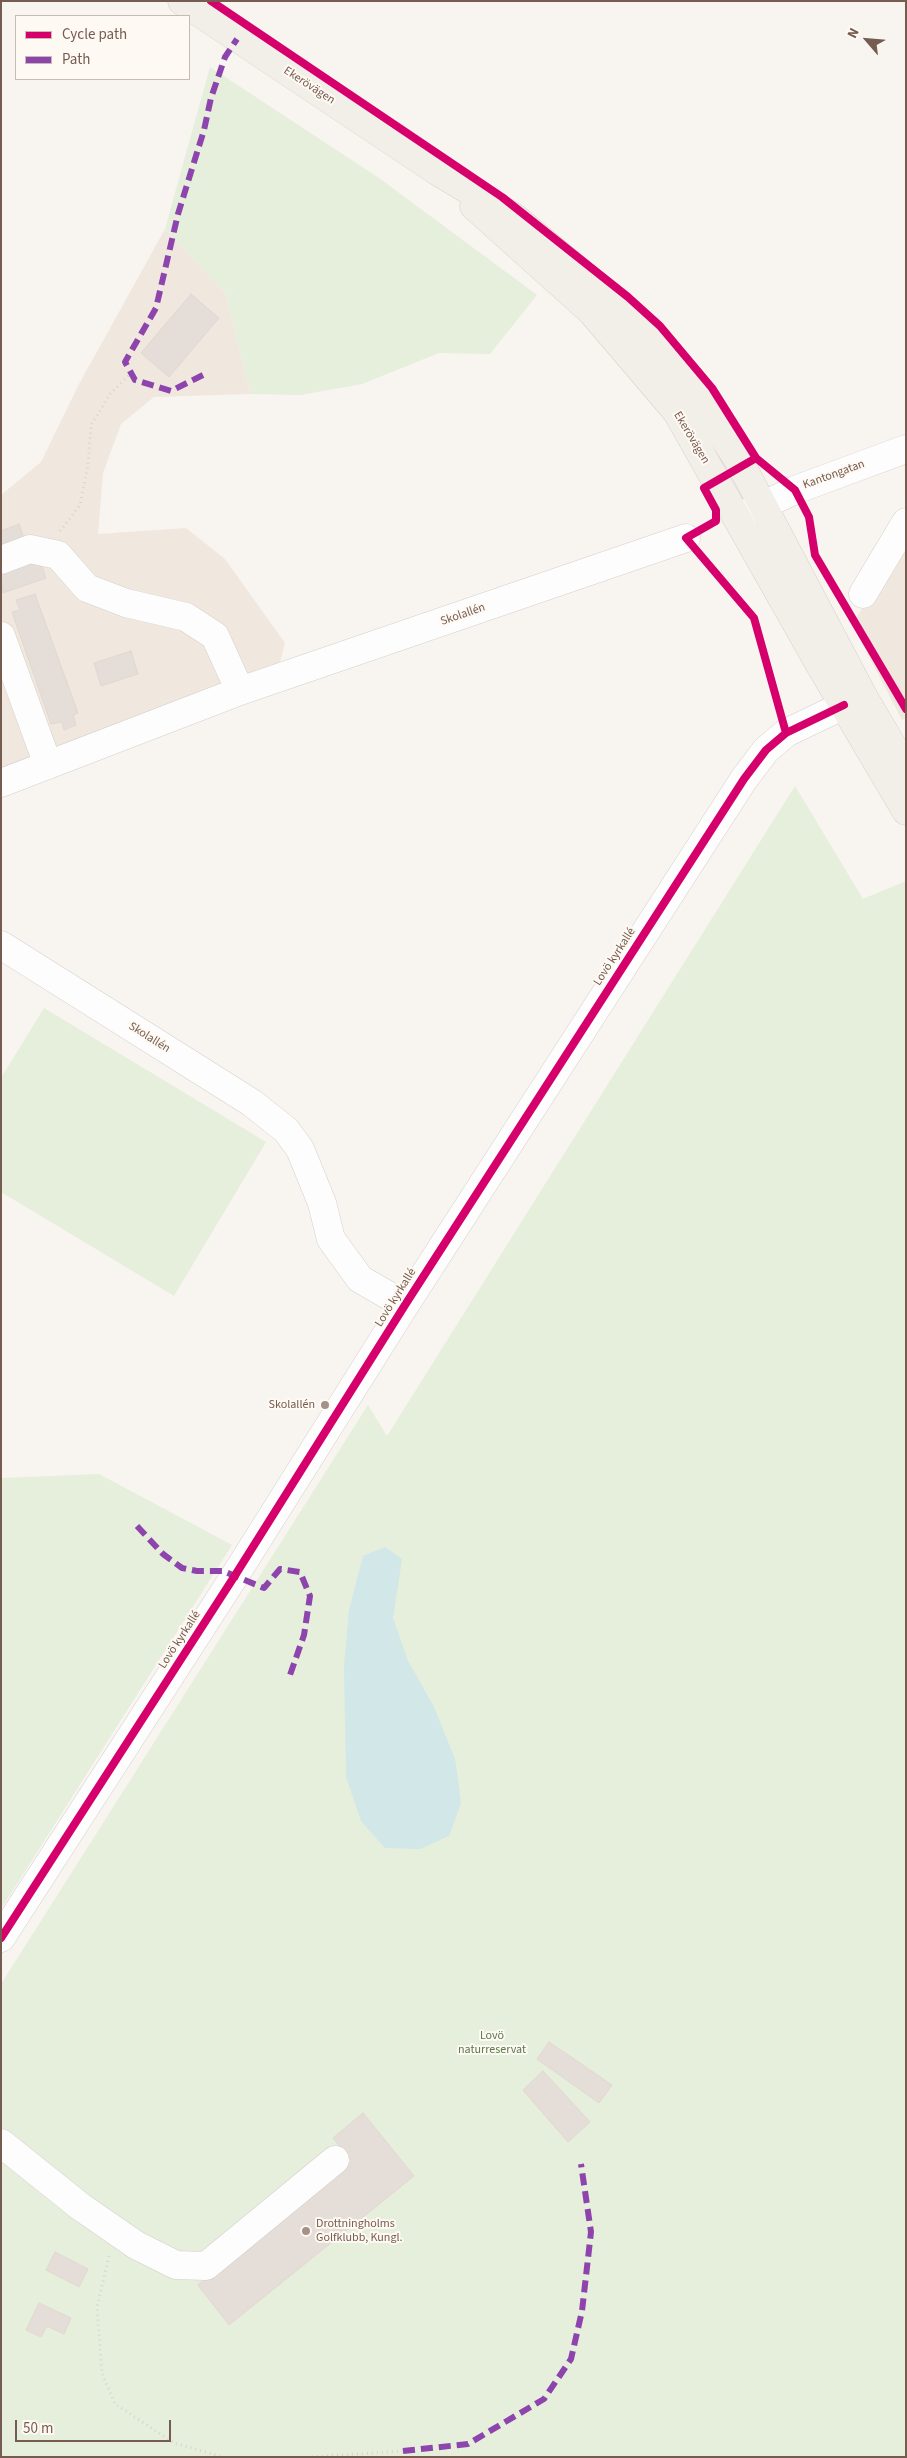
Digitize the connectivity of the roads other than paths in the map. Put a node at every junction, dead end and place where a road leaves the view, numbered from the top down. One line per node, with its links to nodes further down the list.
1 (182, 1): 2 (main road, Ekerövägen)
2 (437, 170): 4 (main road, Ekerövägen); 5 (main road, Ekerövägen)
3 (906, 449): 4 (street, Kantongatan)
4 (763, 507): 5 (street, Kantongatan); 12 (main road, Ekerövägen)
5 (737, 517): 12 (main road, Ekerövägen)
6 (906, 522): 9 (street)
7 (686, 538): 11 (street, Skolallén)
8 (1, 560): 11 (street)
9 (863, 594)
10 (4, 649): 13 (street)
11 (240, 691): 13 (street, Skolallén)
12 (854, 701): 14 (main road, Ekerövägen); 16 (main road, Ekerövägen); 18 (street, Lovö kyrkallé)
13 (48, 765): 15 (street, Skolallén)
14 (906, 769)
15 (1, 783)
16 (906, 811)
17 (1, 945): 18 (street, Skolallén)
18 (405, 1305): 19 (street, Lovö kyrkallé)
19 (1, 1938)
20 (1, 2143): 21 (street)
21 (335, 2160)

